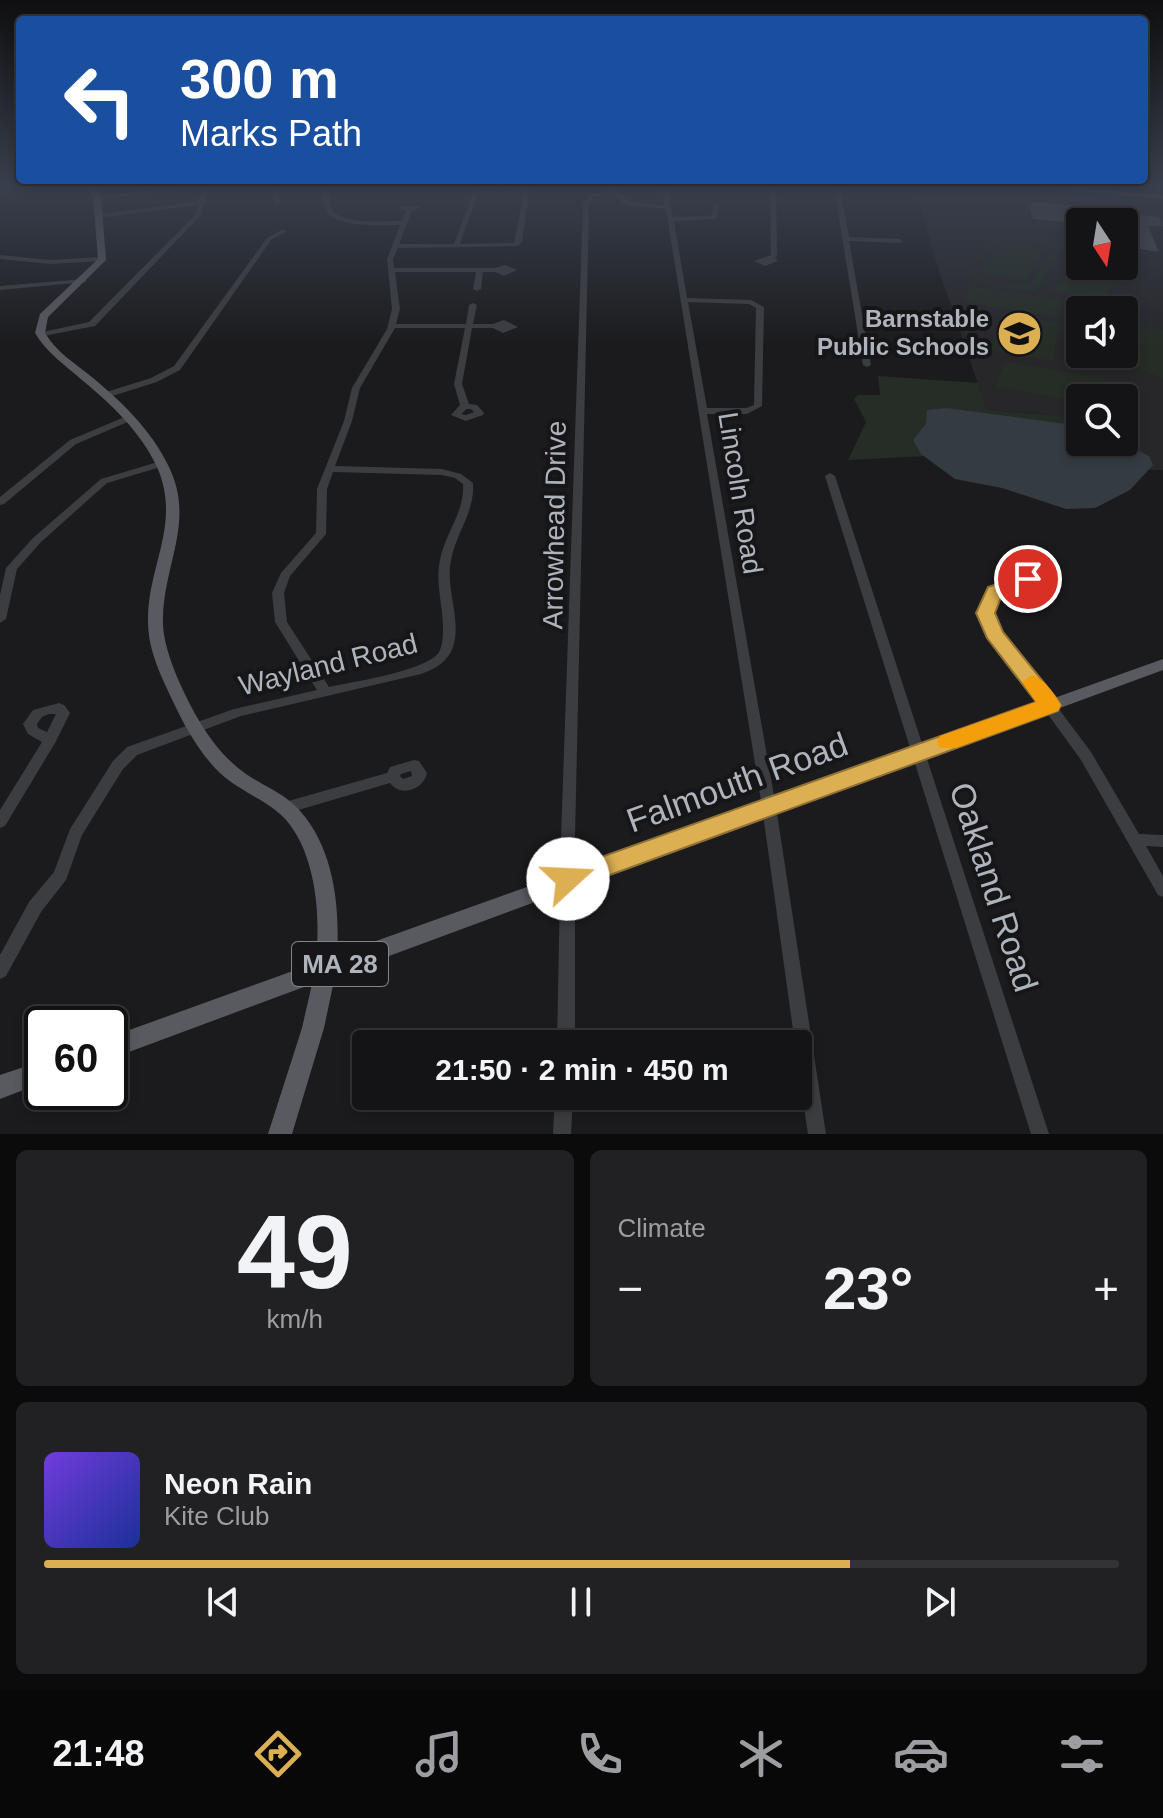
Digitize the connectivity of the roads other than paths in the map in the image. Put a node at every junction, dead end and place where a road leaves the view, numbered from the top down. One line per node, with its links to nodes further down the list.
1 (845, 239): 30 (street)
2 (100, 240): 17 (main road)
3 (174, 240): 29 (street)
4 (268, 240): 31 (street)
5 (396, 240): 13 (street)
6 (458, 240): 14 (street)
7 (518, 240): 14 (street)
8 (585, 240): 53 (street, Arrowhead Drive)
9 (674, 240): 24 (street, Lincoln Road)
10 (774, 240): 16 (street)
11 (870, 240): 12 (street)
12 (900, 241)
13 (394, 246): 14 (street); 18 (street)
14 (456, 246)
15 (0, 257): 17 (street)
16 (771, 258)
17 (102, 259): 21 (main road)
18 (391, 270): 19 (street); 26 (street)
19 (480, 270): 20 (street); 23 (street)
20 (496, 270)
21 (84, 281): 22 (street); 29 (main road)
22 (0, 288)
23 (477, 289)
24 (684, 300): 33 (street, Lincoln Road); 33 (street)
25 (473, 305): 27 (street)
26 (392, 326): 27 (street); 36 (street)
27 (469, 326): 28 (street); 32 (street)
28 (494, 326)
29 (41, 335): 31 (main road)
30 (867, 365)
31 (106, 395): 34 (main road)
32 (465, 406)
33 (702, 411): 48 (street, Lincoln Road)
34 (127, 419): 35 (main road); 38 (street)
35 (161, 464): 40 (street); 44 (main road)
36 (329, 469): 42 (street); 42 (street, Wayland Road)
37 (830, 476): 46 (street, Oakland Road)
38 (0, 502)
39 (1028, 579): 43 (street)
40 (0, 619)
41 (1163, 664): 43 (main road, Falmouth Road / MA 28)
42 (326, 693): 44 (street, Wayland Road)
43 (1050, 705): 46 (main road, Falmouth Road / MA 28); 51 (street)
44 (193, 726): 49 (main road); 56 (street, Wayland Road)
45 (50, 740): 50 (street)
46 (918, 753): 48 (main road, Falmouth Road / MA 28); 65 (street, Oakland Road)
47 (393, 777): 49 (street)
48 (769, 807): 53 (main road, Falmouth Road / MA 28); 64 (street, Lincoln Road)
49 (285, 808): 55 (main road)
50 (0, 822)
51 (1134, 840): 52 (street); 54 (street)
52 (1163, 841)
53 (568, 879): 55 (main road, Falmouth Road / MA 28); 57 (street)
54 (1163, 890)
55 (324, 970): 58 (main road, Falmouth Road / MA 28); 62 (main road)
56 (0, 971)
57 (566, 1030)
58 (128, 1041)
59 (24, 1078): 60 (main road)
60 (0, 1087)
61 (563, 1110): 63 (street)
62 (280, 1134)
63 (562, 1134)
64 (817, 1134)
65 (1040, 1134)

